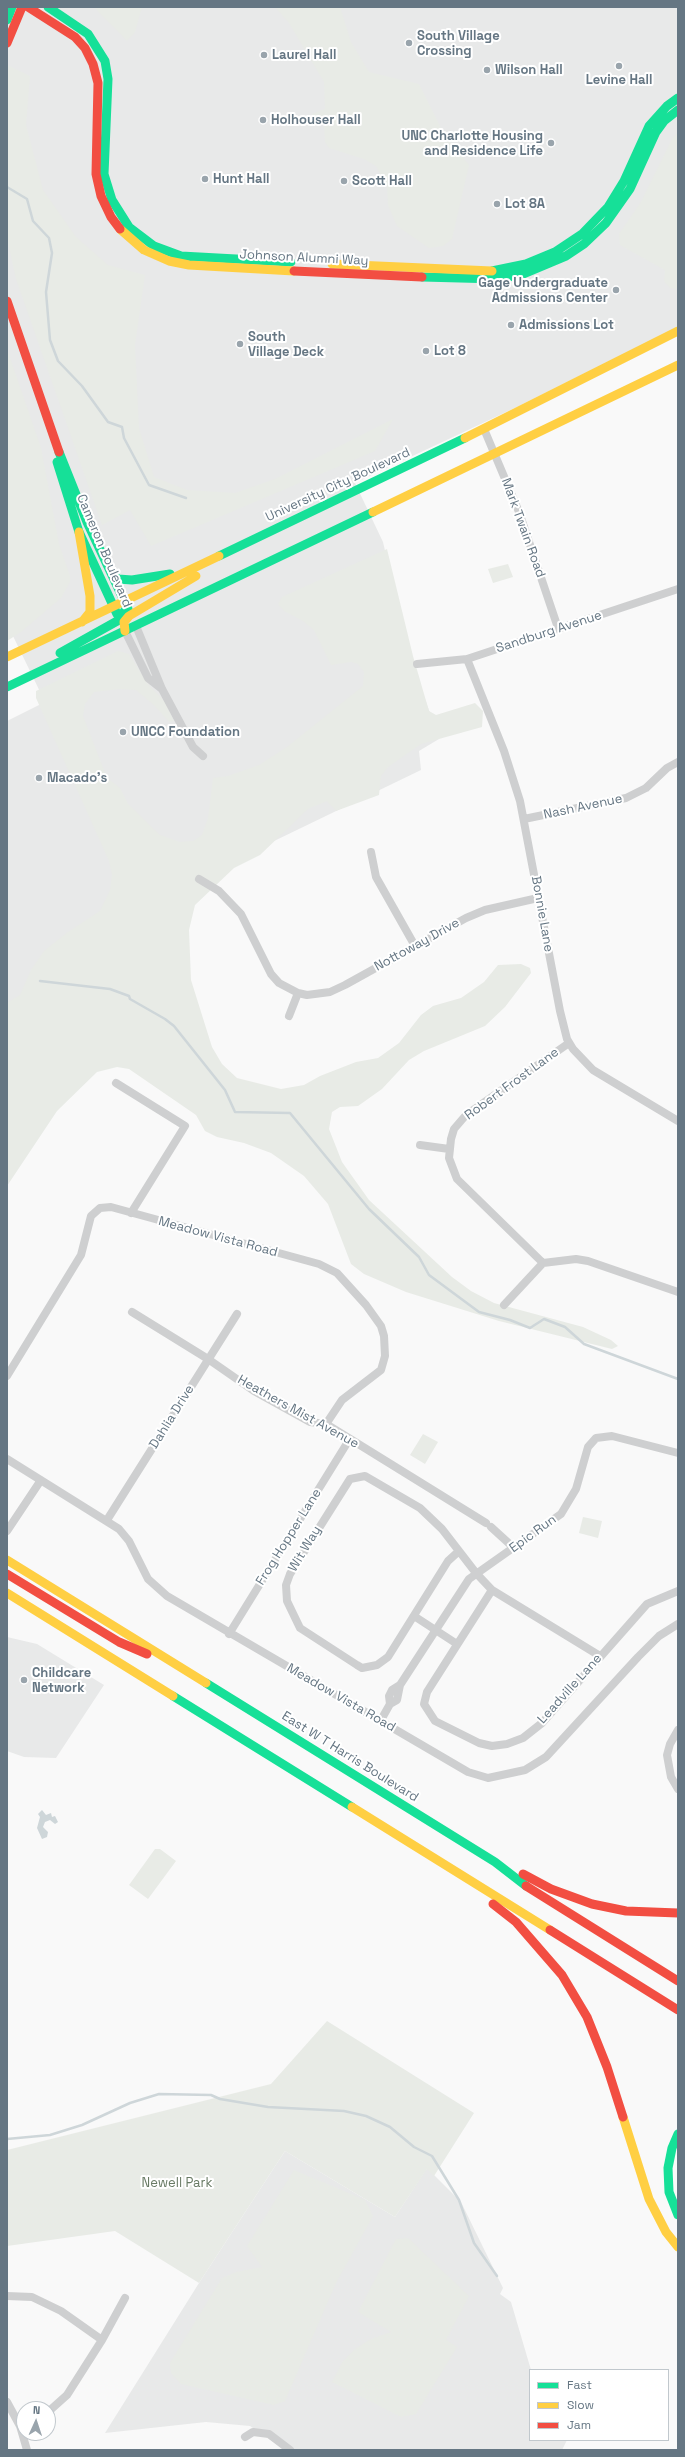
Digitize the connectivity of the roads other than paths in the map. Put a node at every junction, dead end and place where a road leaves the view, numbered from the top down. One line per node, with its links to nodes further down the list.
1 (12, 7): 5 (main road)
2 (22, 7): 6 (main road)
3 (28, 7): 8 (main road, Johnson Alumni Way)
4 (48, 7): 7 (main road, Johnson Alumni Way)
5 (7, 20)
6 (7, 43)
7 (678, 98)
8 (678, 110)
9 (7, 302): 13 (main road, Cameron Boulevard)
10 (678, 331): 12 (main road, University City Boulevard)
11 (678, 365): 14 (main road)
12 (484, 429): 14 (street, Mark Twain Road); 16 (main road, University City Boulevard)
13 (56, 445): 15 (main road, Cameron Boulevard); 18 (main road, Cameron Boulevard)
14 (494, 452): 25 (main road); 26 (street, Mark Twain Road)
15 (79, 532): 21 (main road, Cameron Boulevard); 24 (main road)
16 (252, 541): 17 (main road, University City Boulevard); 22 (main road)
17 (204, 563): 18 (main road); 20 (main road, University City Boulevard)
18 (112, 574): 20 (main road, Cameron Boulevard)
19 (678, 589): 26 (street, Sandburg Avenue)
20 (125, 602): 21 (main road, University City Boulevard); 22 (main road, Cameron Boulevard); 23 (main road)
21 (113, 607): 23 (main road, Cameron Boulevard); 24 (main road, University City Boulevard)
22 (131, 615): 25 (main road, Cameron Boulevard); 27 (main road)
23 (119, 620): 27 (main road, Cameron Boulevard); 31 (main road)
24 (80, 623): 28 (main road, University City Boulevard)
25 (136, 626): 27 (main road); 33 (street)
26 (558, 628): 29 (street, Sandburg Avenue)
27 (125, 631): 31 (main road); 33 (street)
28 (7, 658)
29 (467, 659): 30 (street, Sandburg Avenue); 36 (street, Bonnie Lane)
30 (417, 664)
31 (18, 681): 32 (main road)
32 (7, 687)
33 (162, 689): 34 (street)
34 (203, 756)
35 (678, 762): 36 (street, Nash Avenue)
36 (524, 819): 39 (street, Bonnie Lane)
37 (371, 852): 40 (street)
38 (199, 879): 41 (street, Nottoway Drive)
39 (538, 898): 40 (street, Nottoway Drive); 43 (street, Bonnie Lane)
40 (415, 946): 41 (street, Nottoway Drive)
41 (298, 993): 42 (street)
42 (289, 1016)
43 (569, 1043): 45 (street, Bonnie Lane); 47 (street, Robert Frost Lane)
44 (116, 1083): 48 (street)
45 (678, 1121)
46 (420, 1145): 47 (street)
47 (450, 1149): 49 (street, Robert Frost Lane)
48 (131, 1213): 55 (street, Meadow Vista Road); 56 (street, Meadow Vista Road)
49 (543, 1263): 50 (street); 51 (street)
50 (678, 1292)
51 (504, 1305)
52 (132, 1312): 54 (street, Heathers Mist Avenue)
53 (237, 1314): 54 (street, Dahlia Drive)
54 (208, 1358): 56 (street, Heathers Mist Avenue); 61 (street, Dahlia Drive)
55 (7, 1376)
56 (326, 1424): 57 (street, Heathers Mist Avenue)
57 (349, 1440): 63 (street, Heathers Mist Avenue); 74 (street, Frog Hopper Lane)
58 (678, 1453): 63 (street, Epic Run)
59 (7, 1459): 60 (street, Meadow Vista Road)
60 (41, 1480): 61 (street, Meadow Vista Road); 62 (street)
61 (107, 1520): 74 (street, Meadow Vista Road)
62 (7, 1531)
63 (514, 1548): 66 (street, Epic Run)
64 (459, 1551): 66 (street, Wit Way); 71 (street, Wit Way); 71 (street, Wit Way)
65 (7, 1560): 77 (main road, East W T Harris Boulevard)
66 (476, 1573): 68 (street, Wit Way); 73 (street, Epic Run)
67 (7, 1574): 77 (main road)
68 (492, 1590): 75 (street, Leadville Lane); 76 (street, Wit Way)
69 (678, 1591): 76 (street, Leadville Lane)
70 (7, 1593): 82 (main road)
71 (414, 1616): 73 (street)
72 (678, 1624): 78 (street, Meadow Vista Road)
73 (436, 1630): 75 (street); 78 (street, Epic Run)
74 (229, 1634): 78 (street, Meadow Vista Road)
75 (457, 1644): 76 (street, Leadville Lane)
76 (600, 1656)
77 (180, 1667): 81 (main road, East W T Harris Boulevard)
78 (381, 1720)
79 (678, 1730): 80 (street)
80 (678, 1789)
81 (494, 1862): 83 (main road); 84 (main road, East W T Harris Boulevard)
82 (460, 1875): 85 (main road); 88 (main road)
83 (678, 1913)
84 (678, 1980)
85 (678, 2010)
86 (678, 2134): 87 (main road)
87 (678, 2215)
88 (678, 2247)
89 (7, 2296): 91 (street)
90 (125, 2298): 91 (street)
91 (102, 2340): 93 (street)
92 (7, 2402): 94 (street)
93 (56, 2404)
94 (16, 2416)
95 (245, 2437): 96 (street)
96 (290, 2450)

